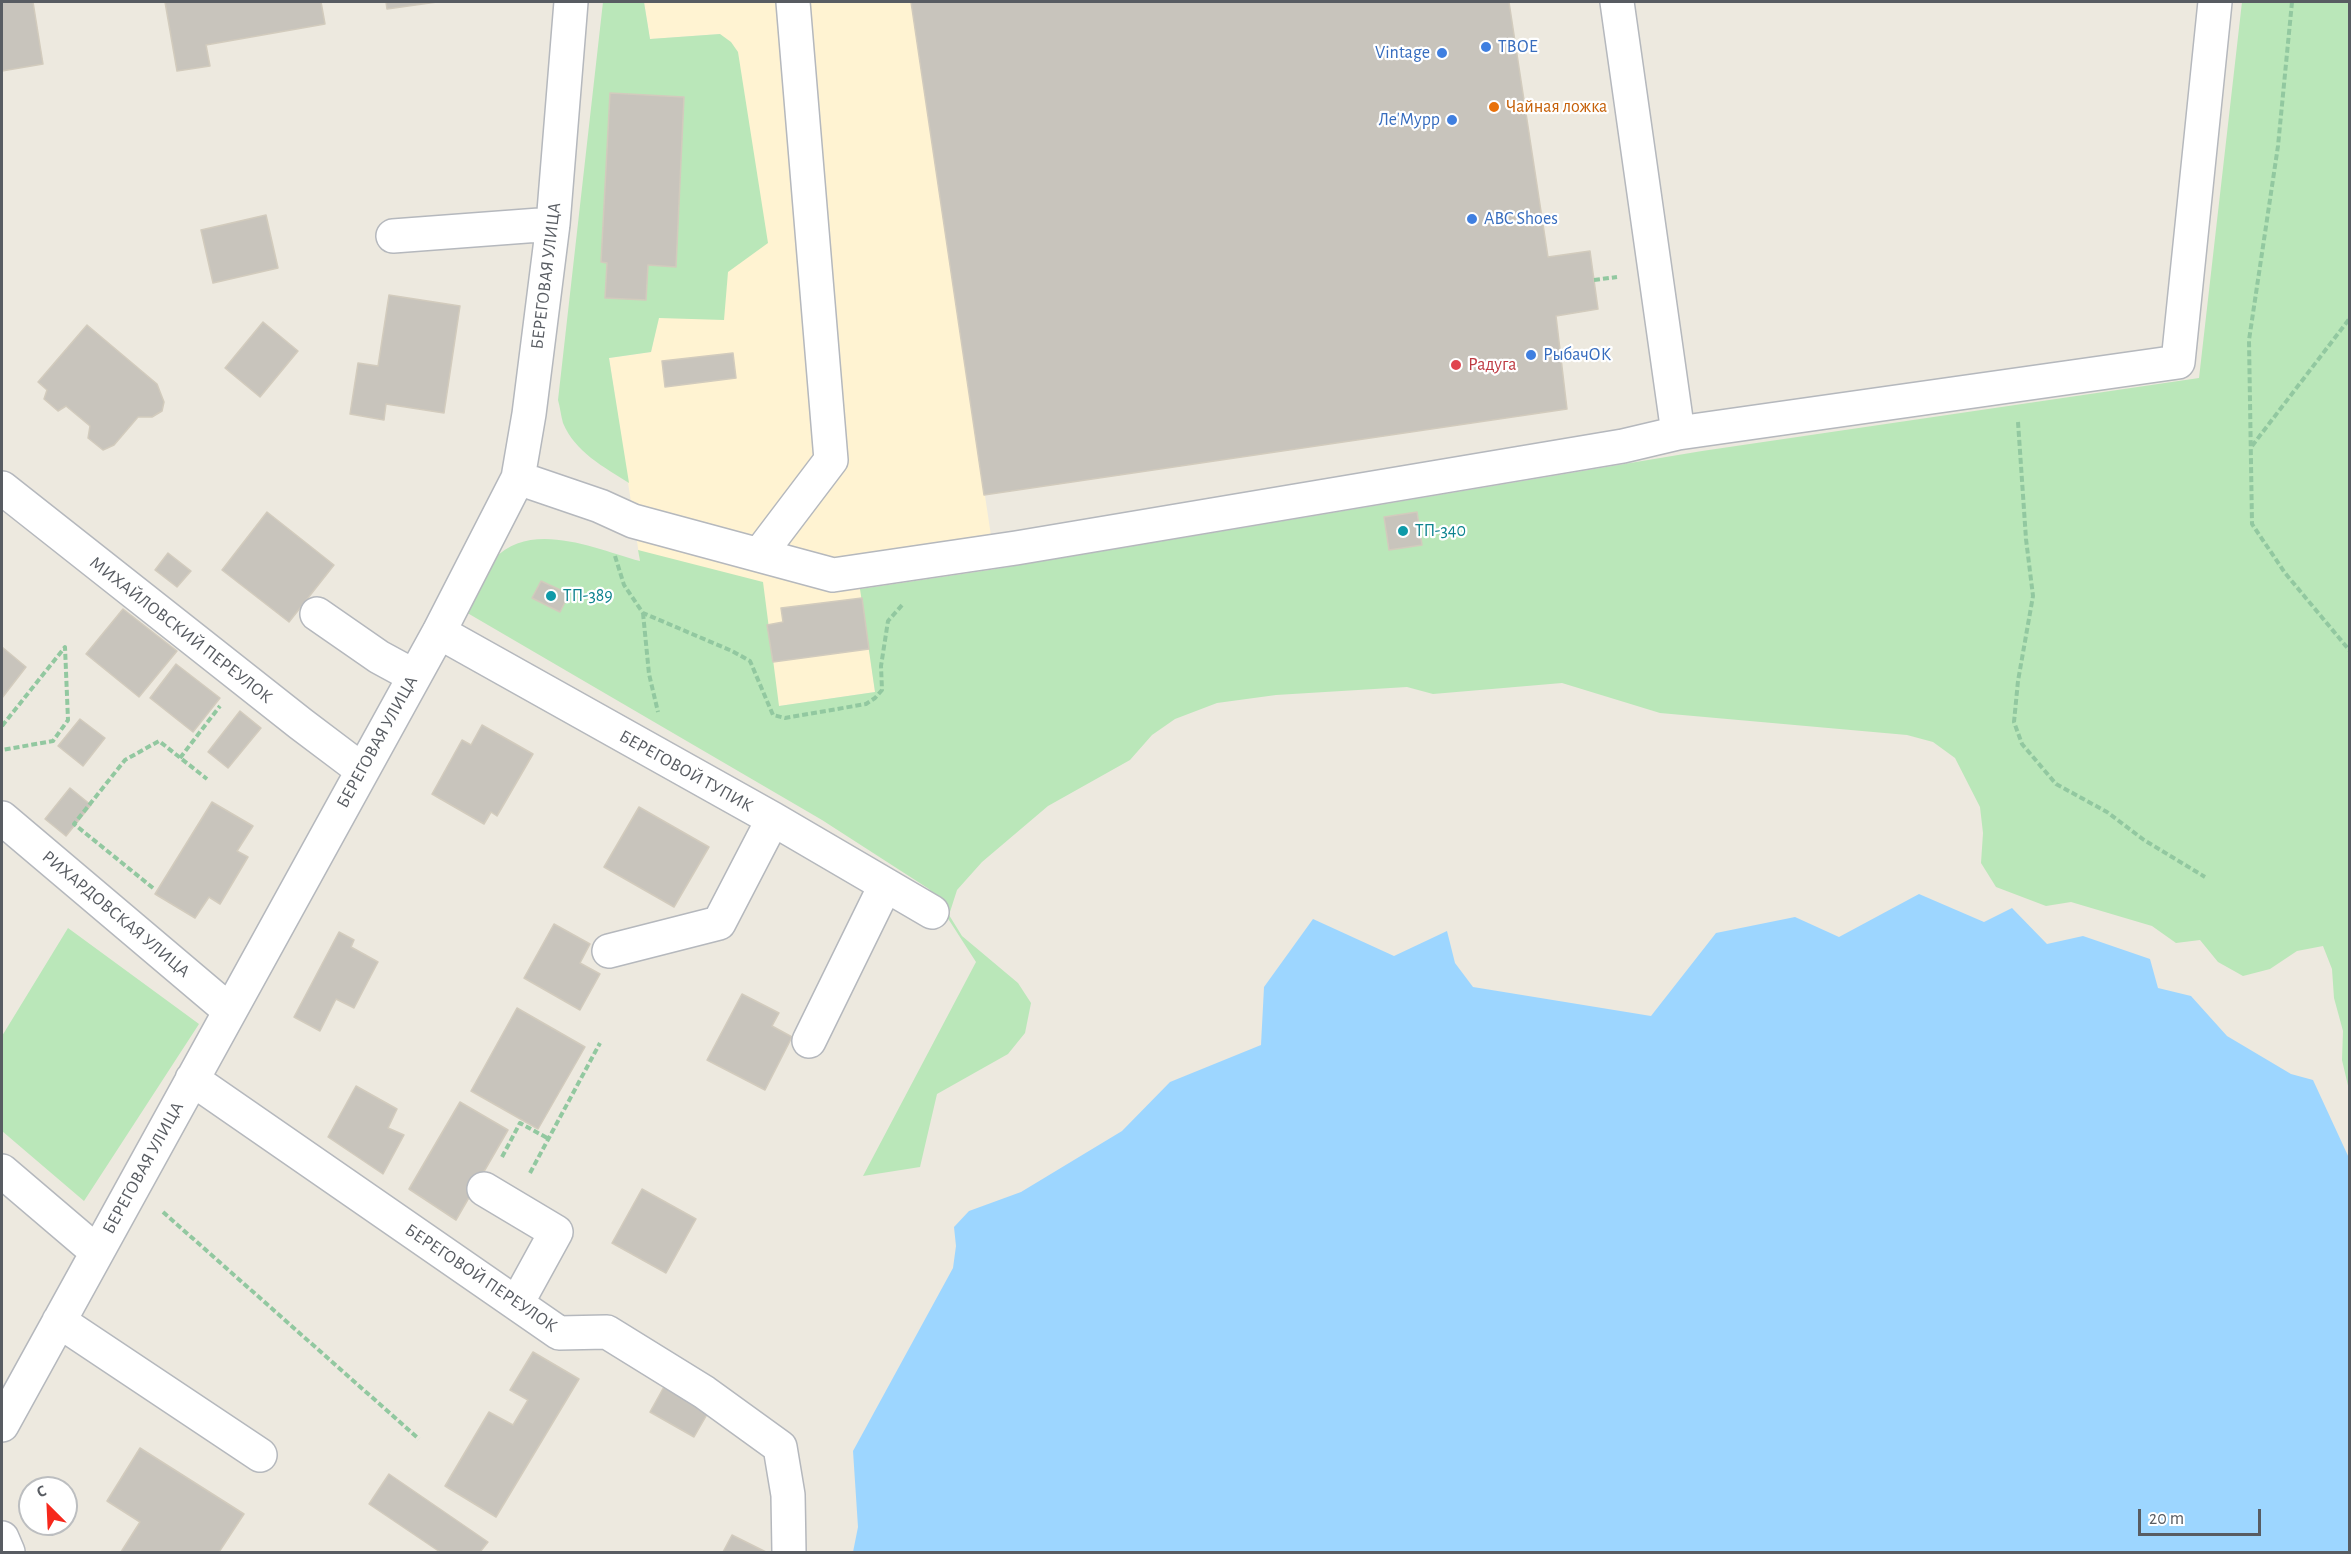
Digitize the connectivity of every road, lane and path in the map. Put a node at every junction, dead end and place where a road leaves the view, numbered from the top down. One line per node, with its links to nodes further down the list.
1 (571, 2): 6 (street, БЕРЕГОВАЯ УЛИЦА)
2 (793, 2): 15 (street)
3 (1617, 2): 10 (street)
4 (2216, 2): 9 (street)
5 (2292, 2): 11 (path)
6 (553, 224): 7 (street); 12 (street, БЕРЕГОВАЯ УЛИЦА)
7 (393, 236)
8 (2349, 318): 11 (path)
9 (2016, 386): 10 (street); 31 (path)
10 (1677, 433): 15 (street)
11 (2252, 447): 20 (path)
12 (518, 478): 14 (street); 19 (street, БЕРЕГОВАЯ УЛИЦА)
13 (2, 488): 27 (street, МИХАЙЛОВСКИЙ ПЕРЕУЛОК)
14 (600, 506): 15 (street); 17 (path)
15 (759, 555)
16 (905, 602): 17 (path)
17 (643, 613): 26 (path)
18 (317, 614): 21 (street)
19 (439, 632): 21 (street, БЕРЕГОВАЯ УЛИЦА); 26 (street, БЕРЕГОВОЙ ТУПИК)
20 (2349, 651)
21 (414, 675): 27 (street, БЕРЕГОВАЯ УЛИЦА)
22 (227, 698): 25 (path)
23 (2, 726): 24 (path)
24 (2, 750)
25 (180, 758): 28 (path); 33 (path)
26 (670, 762): 30 (street, БЕРЕГОВОЙ ТУПИК)
27 (362, 770): 36 (street, БЕРЕГОВАЯ УЛИЦА)
28 (207, 779)
29 (2, 818): 36 (street, РИХАРДОВСКАЯ УЛИЦА)
30 (773, 819): 32 (street, БЕРЕГОВОЙ ТУПИК); 35 (street)
31 (2205, 877)
32 (885, 886): 34 (street, БЕРЕГОВОЙ ТУПИК); 37 (street)
33 (153, 888)
34 (932, 912)
35 (609, 951)
36 (230, 1011): 39 (street, БЕРЕГОВАЯ УЛИЦА)
37 (809, 1041)
38 (600, 1043): 40 (path)
39 (192, 1079): 42 (street, БЕРЕГОВАЯ УЛИЦА); 46 (street, БЕРЕГОВОЙ ПЕРЕУЛОК)
40 (549, 1139): 43 (path); 44 (path)
41 (2, 1171): 45 (street)
42 (134, 1185): 45 (street, БЕРЕГОВАЯ УЛИЦА); 49 (path)
43 (484, 1189): 44 (street)
44 (512, 1205): 46 (street)
45 (97, 1252): 47 (street, БЕРЕГОВАЯ УЛИЦА)
46 (517, 1304): 53 (street, БЕРЕГОВОЙ ПЕРЕУЛОК)
47 (59, 1321): 48 (street, БЕРЕГОВАЯ УЛИЦА); 50 (street)
48 (2, 1425)
49 (419, 1438)
50 (260, 1455)
51 (2, 1538): 52 (street)
52 (8, 1552)
53 (789, 1552)

